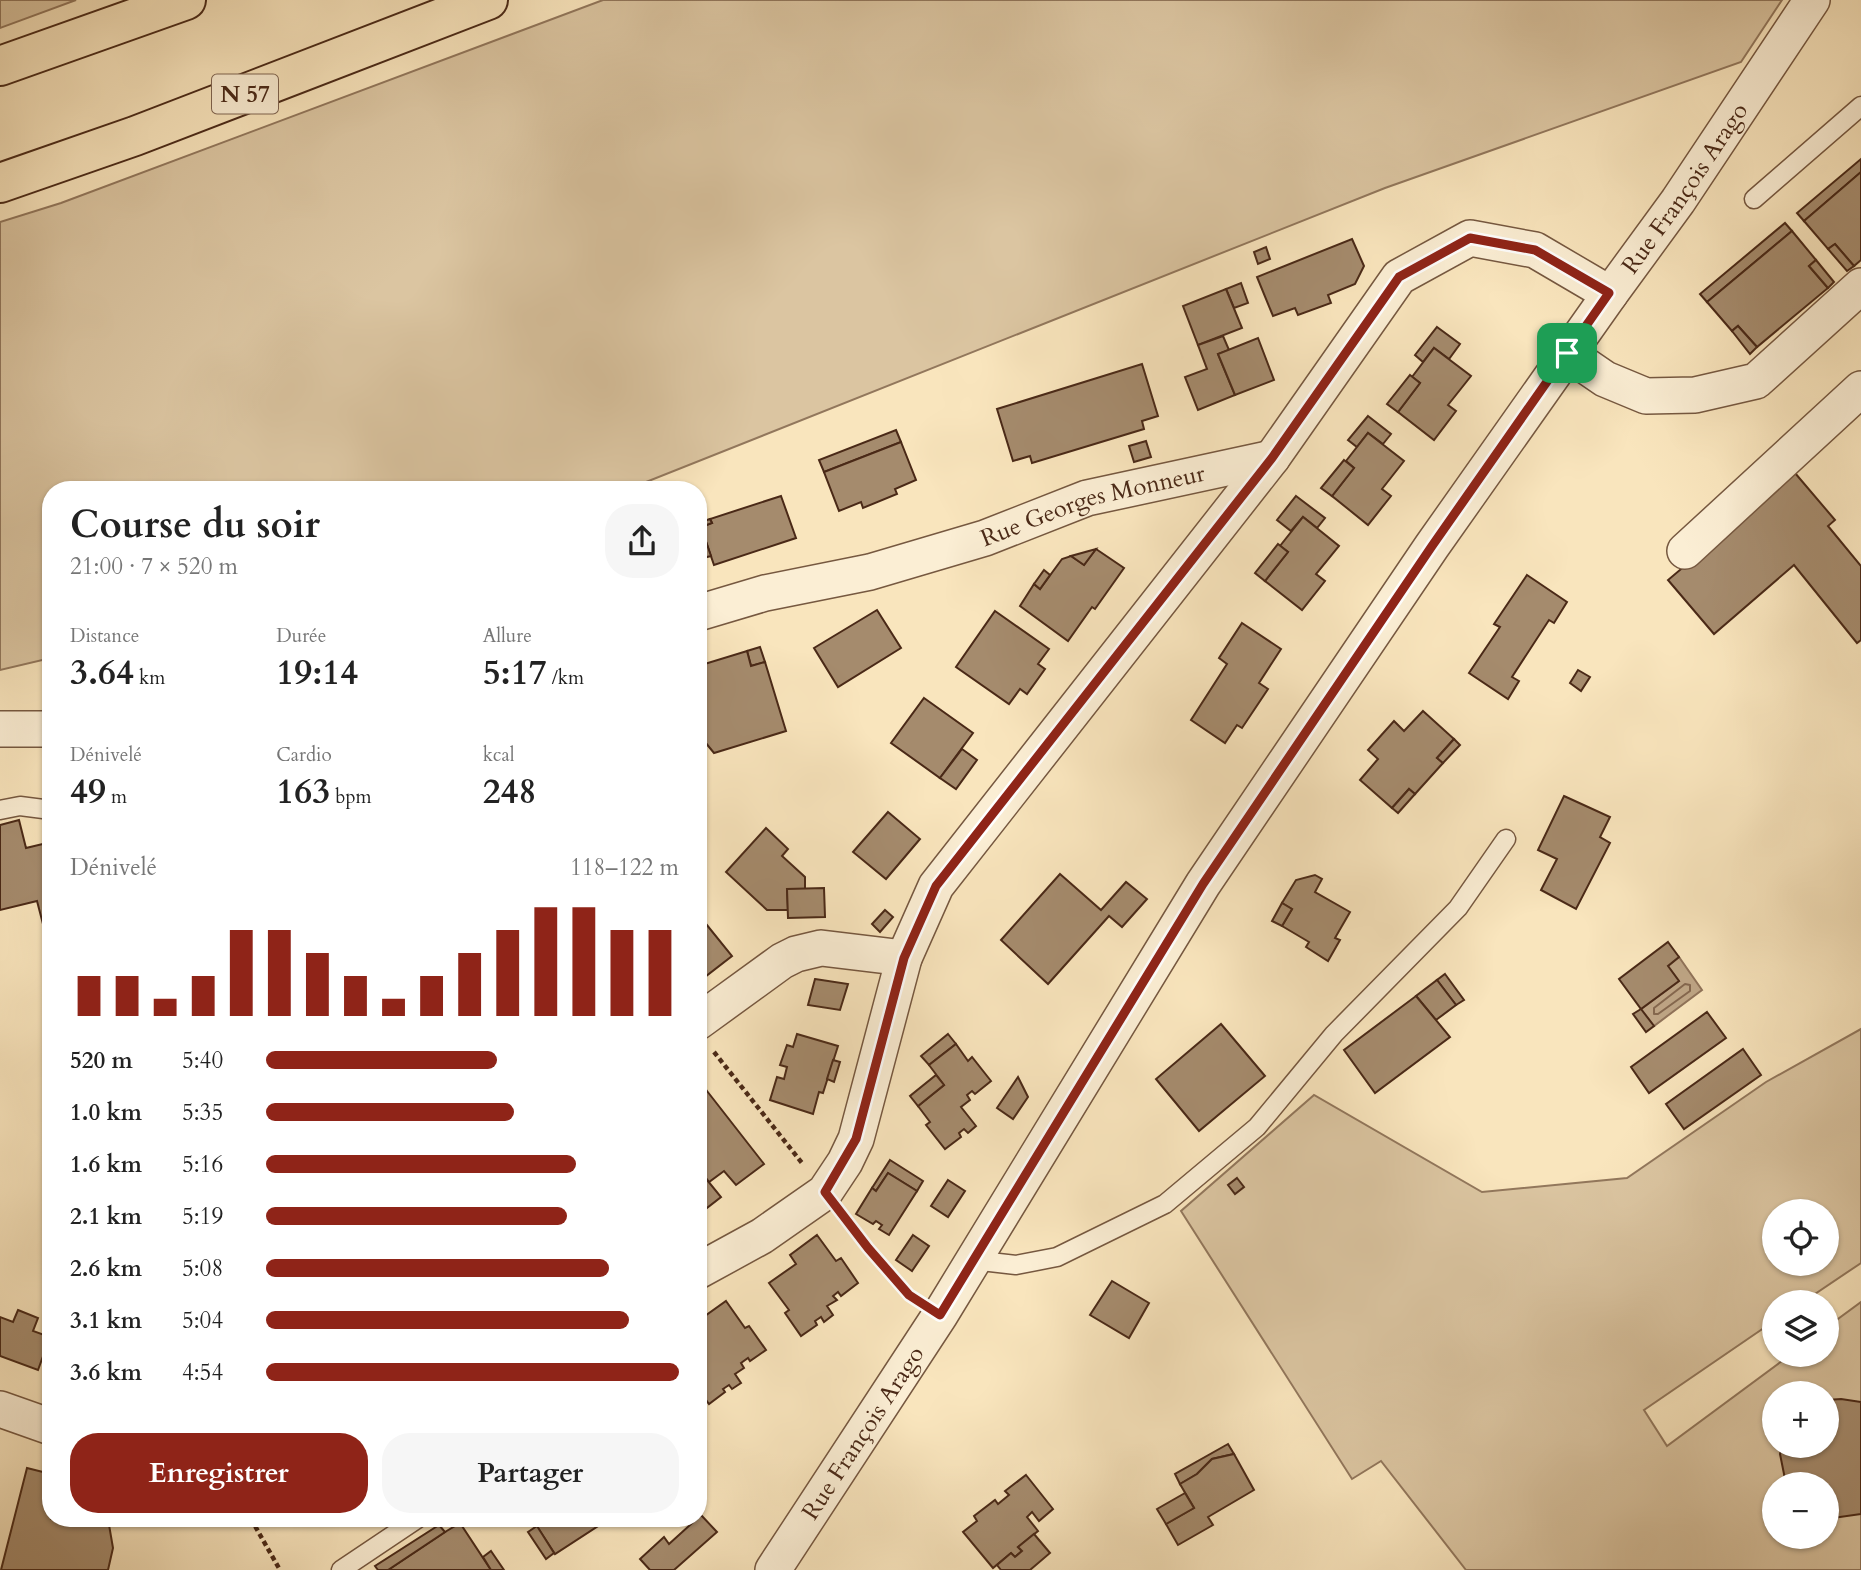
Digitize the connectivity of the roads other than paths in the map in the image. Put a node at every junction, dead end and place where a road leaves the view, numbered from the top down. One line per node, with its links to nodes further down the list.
1 (186, 0): 4 (highway)
2 (488, 0): 6 (highway, N 57)
3 (1812, 0): 9 (street, Rue François Arago)
4 (0, 66)
5 (1861, 106): 7 (lane)
6 (0, 183)
7 (1754, 200)
8 (1861, 286): 10 (street)
9 (1609, 293): 10 (street, Rue François Arago); 12 (street)
10 (1567, 353): 22 (street, Rue François Arago)
11 (1861, 390): 13 (street)
12 (1272, 458): 14 (street, Rue Georges Monneur); 20 (street)
13 (1685, 551)
14 (707, 610)
15 (0, 729): 16 (street)
16 (42, 729)
17 (42, 809): 18 (lane)
18 (0, 810)
19 (1506, 839): 22 (lane)
20 (904, 958): 21 (street); 23 (street)
21 (707, 1028)
22 (972, 1260): 28 (street, Rue François Arago)
23 (707, 1266)
24 (0, 1409): 25 (street)
25 (42, 1424)
26 (405, 1527): 27 (lane)
27 (341, 1570)
28 (773, 1570)

